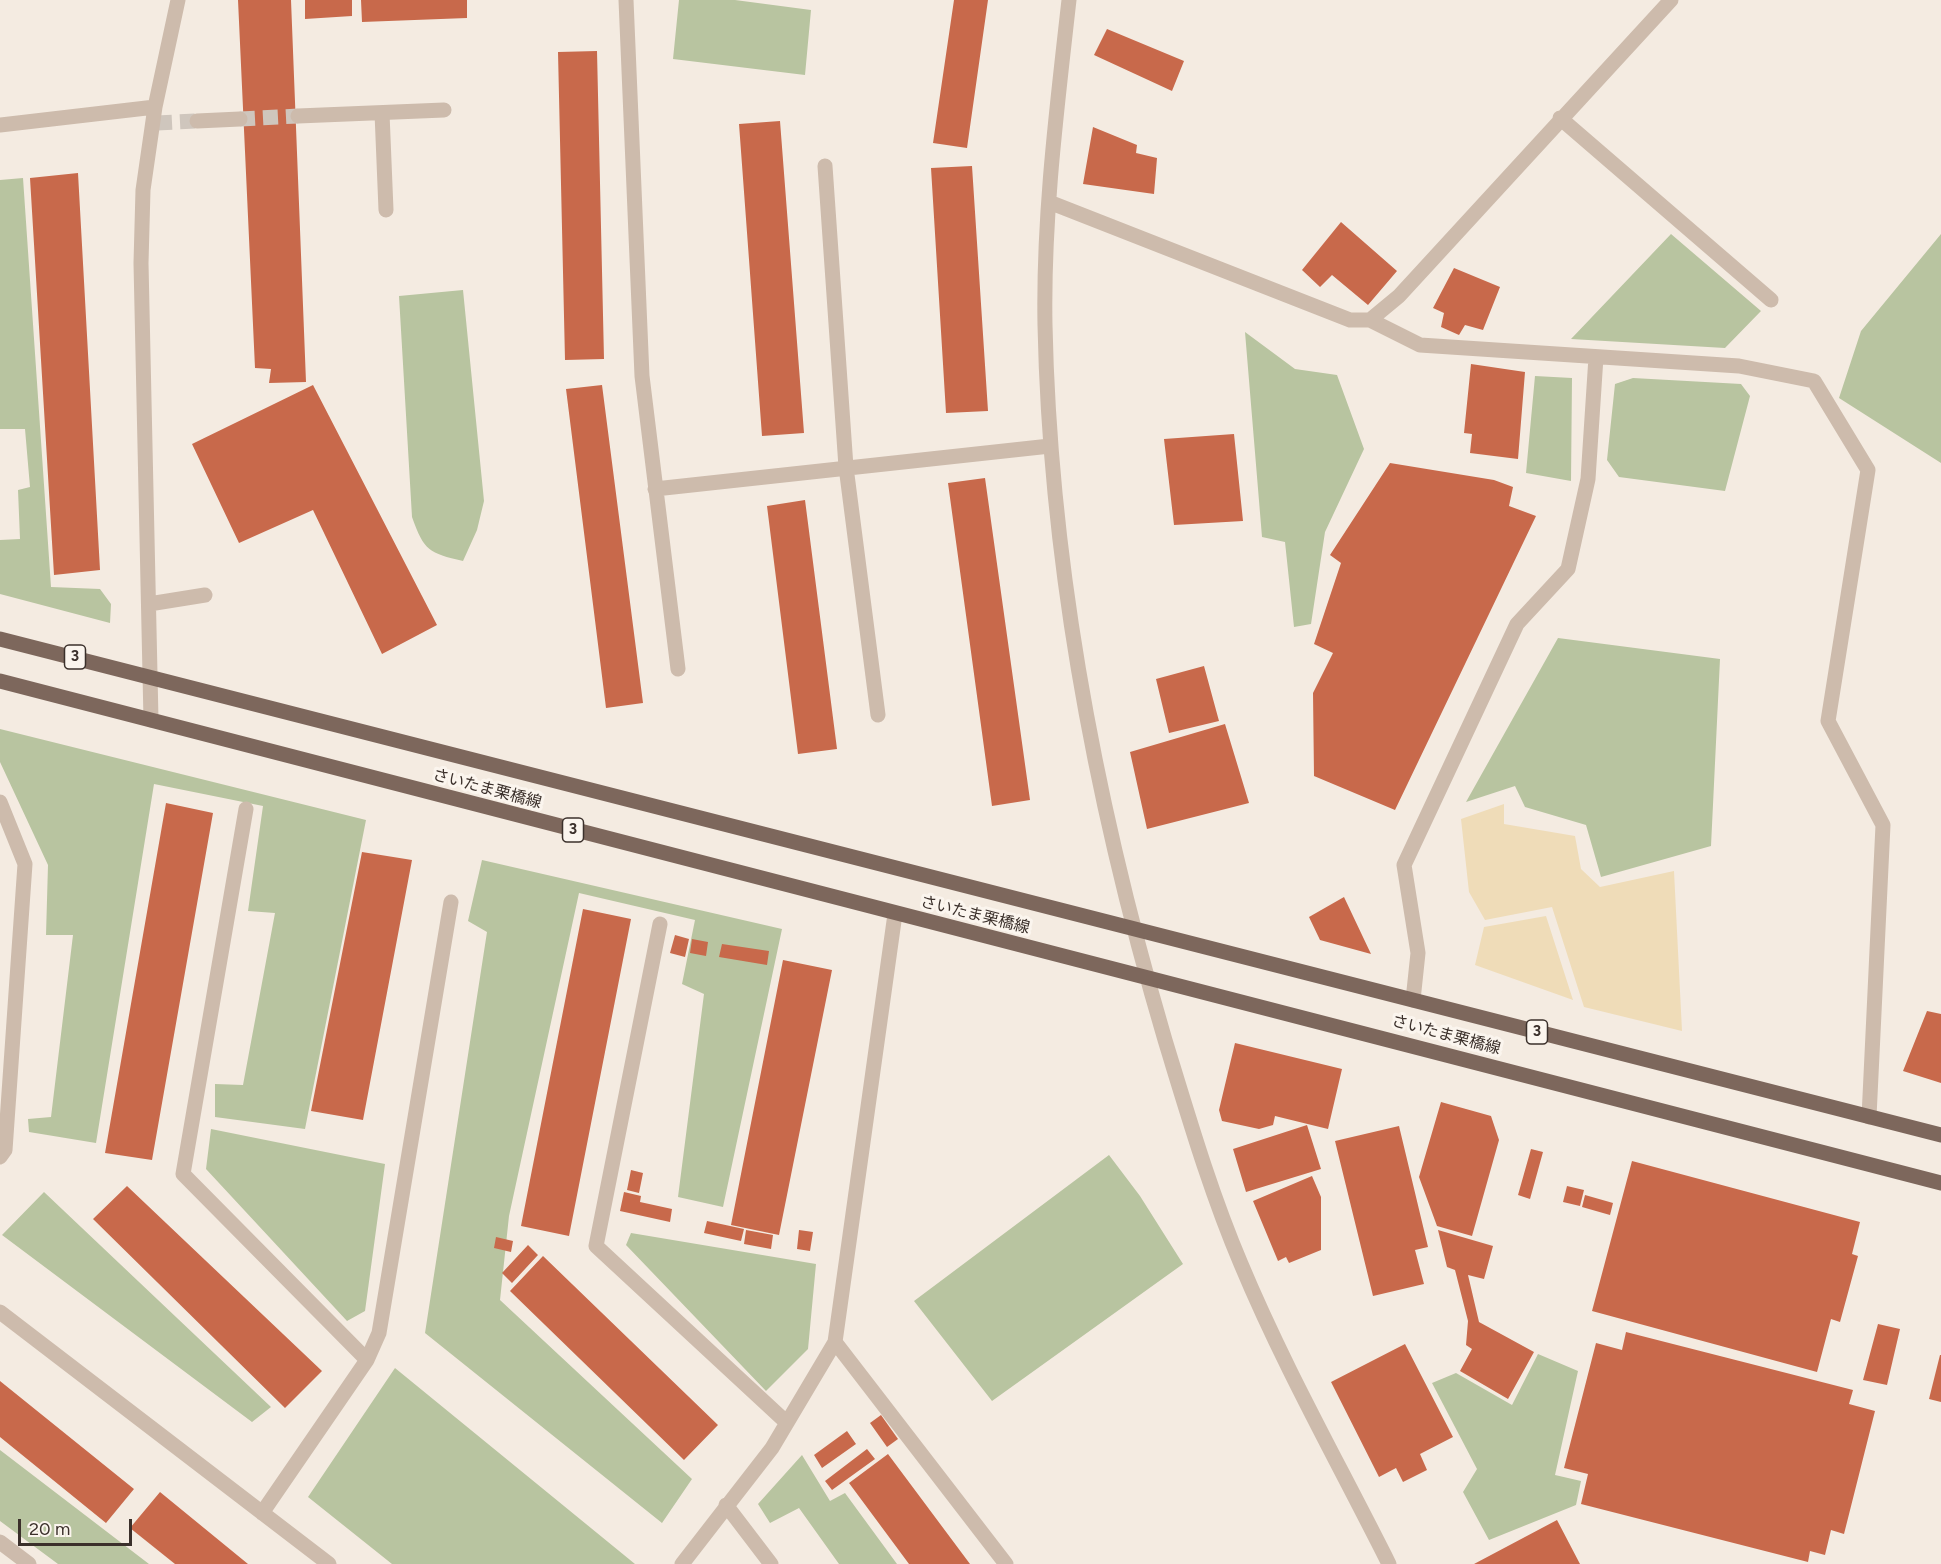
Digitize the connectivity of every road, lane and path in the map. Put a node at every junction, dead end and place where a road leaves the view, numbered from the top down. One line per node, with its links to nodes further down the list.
1 (178, 0): 8 (street)
2 (626, 0): 21 (street)
3 (1070, 0): 14 (street)
4 (1671, 0): 9 (street)
5 (444, 110): 6 (street)
6 (382, 113): 7 (street); 15 (street)
7 (298, 116)
8 (155, 117): 12 (street); 23 (street)
9 (1560, 118): 16 (street); 17 (street)
10 (240, 119): 11 (street)
11 (197, 121)
12 (0, 125)
13 (825, 166): 20 (street)
14 (1049, 202): 17 (street); 19 (street)
15 (386, 210)
16 (1772, 300)
17 (1370, 321): 18 (street)
18 (1596, 357): 37 (street); 38 (street)
19 (1050, 446): 20 (street); 35 (street)
20 (846, 467): 21 (street); 28 (street)
21 (655, 489): 25 (street)
22 (205, 595): 23 (street)
23 (149, 604): 26 (street)
24 (0, 639): 26 (main road, さいたま栗橋線 / 3)
25 (678, 669)
26 (151, 676): 29 (street); 35 (main road, さいたま栗橋線 / 3)
27 (0, 681): 29 (main road, さいたま栗橋線 / 3)
28 (878, 715)
29 (151, 720): 33 (main road, さいたま栗橋線 / 3)
30 (0, 802): 40 (street)
31 (246, 810): 44 (street)
32 (451, 902): 44 (street)
33 (895, 914): 36 (main road, さいたま栗橋線 / 3); 43 (street)
34 (660, 924): 45 (street)
35 (1132, 928): 36 (street); 37 (main road, さいたま栗橋線 / 3)
36 (1146, 976): 41 (main road, さいたま栗橋線 / 3); 54 (street)
37 (1413, 1000): 38 (main road, さいたま栗橋線 / 3)
38 (1869, 1117): 39 (main road, さいたま栗橋線 / 3)
39 (1941, 1135)
40 (0, 1157)
41 (1941, 1183)
42 (0, 1312): 47 (street)
43 (835, 1342): 45 (street); 53 (street)
44 (367, 1360): 47 (street)
45 (786, 1422): 46 (street)
46 (726, 1505): 51 (street); 52 (street)
47 (262, 1513): 50 (street)
48 (0, 1542): 49 (street)
49 (29, 1564)
50 (329, 1564)
51 (682, 1564)
52 (771, 1564)
53 (1006, 1564)
54 (1389, 1564)

